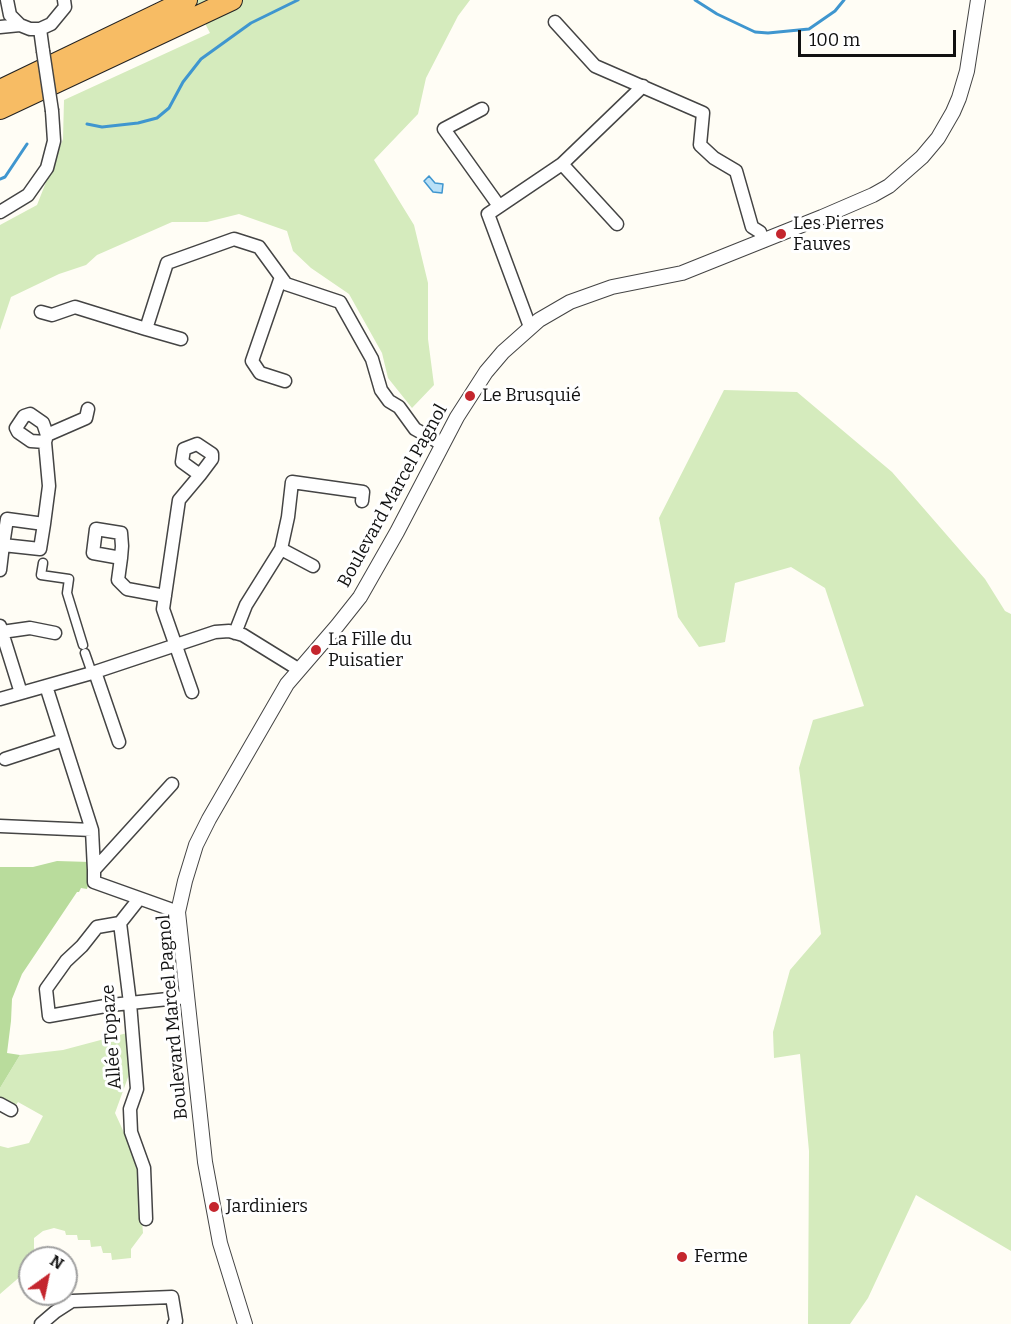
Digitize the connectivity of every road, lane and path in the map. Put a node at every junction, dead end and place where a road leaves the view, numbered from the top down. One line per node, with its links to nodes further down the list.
1 (64, 0): 10 (street)
2 (187, 0): 13 (highway)
3 (232, 0): 11 (highway)
4 (978, 0): 22 (street, Boulevard Marcel Pagnol)
5 (7, 1): 6 (street); 8 (street)
6 (0, 13)
7 (555, 22): 12 (street)
8 (20, 25): 9 (street); 10 (street)
9 (0, 27)
10 (40, 29): 19 (street, bridge)
11 (158, 36): 14 (highway); 16 (highway)
12 (643, 86): 17 (street); 21 (street)
13 (0, 90)
14 (0, 109)
15 (483, 109): 18 (street)
16 (0, 121)
17 (562, 164): 18 (street); 20 (street)
18 (499, 206): 26 (street)
19 (0, 212)
20 (617, 224)
21 (752, 227): 22 (street); 23 (street)
22 (763, 241): 23 (street, Boulevard Marcel Pagnol)
23 (749, 247): 26 (street, Boulevard Marcel Pagnol)
24 (281, 277): 27 (street); 29 (street); 31 (street)
25 (41, 312): 27 (street)
26 (530, 327): 31 (street, Boulevard Marcel Pagnol)
27 (146, 329): 28 (street)
28 (181, 339)
29 (285, 381)
30 (88, 409): 35 (street)
31 (442, 444): 47 (street, Boulevard Marcel Pagnol)
32 (200, 475): 42 (street)
33 (362, 501): 37 (street)
34 (4, 518): 35 (street); 36 (street)
35 (44, 524): 38 (street)
36 (3, 545): 38 (street); 41 (street)
37 (281, 549): 40 (street); 45 (street)
38 (42, 556): 48 (street)
39 (121, 558): 42 (street)
40 (313, 567)
41 (0, 570)
42 (165, 596): 46 (street)
43 (1, 629): 44 (street); 51 (street)
44 (55, 633)
45 (235, 633): 46 (street); 47 (street)
46 (176, 644): 48 (street); 50 (street)
47 (298, 669): 61 (street, Boulevard Marcel Pagnol)
48 (93, 672): 49 (street); 54 (street)
49 (46, 686): 51 (street); 53 (street)
50 (192, 692)
51 (21, 693): 52 (street)
52 (0, 699)
53 (63, 740): 55 (street); 58 (street)
54 (119, 742)
55 (5, 759)
56 (172, 784): 59 (street)
57 (0, 826): 58 (street)
58 (92, 830): 59 (street)
59 (94, 876): 60 (street)
60 (139, 899): 61 (street); 62 (street)
61 (178, 912): 63 (street, Boulevard Marcel Pagnol)
62 (120, 923): 64 (street, Allée Topaze); 64 (street)
63 (187, 997): 64 (street); 68 (street, Boulevard Marcel Pagnol)
64 (130, 1003): 65 (street, Allée Topaze)
65 (146, 1219)
66 (41, 1324): 67 (street)
67 (174, 1324)
68 (245, 1324)

